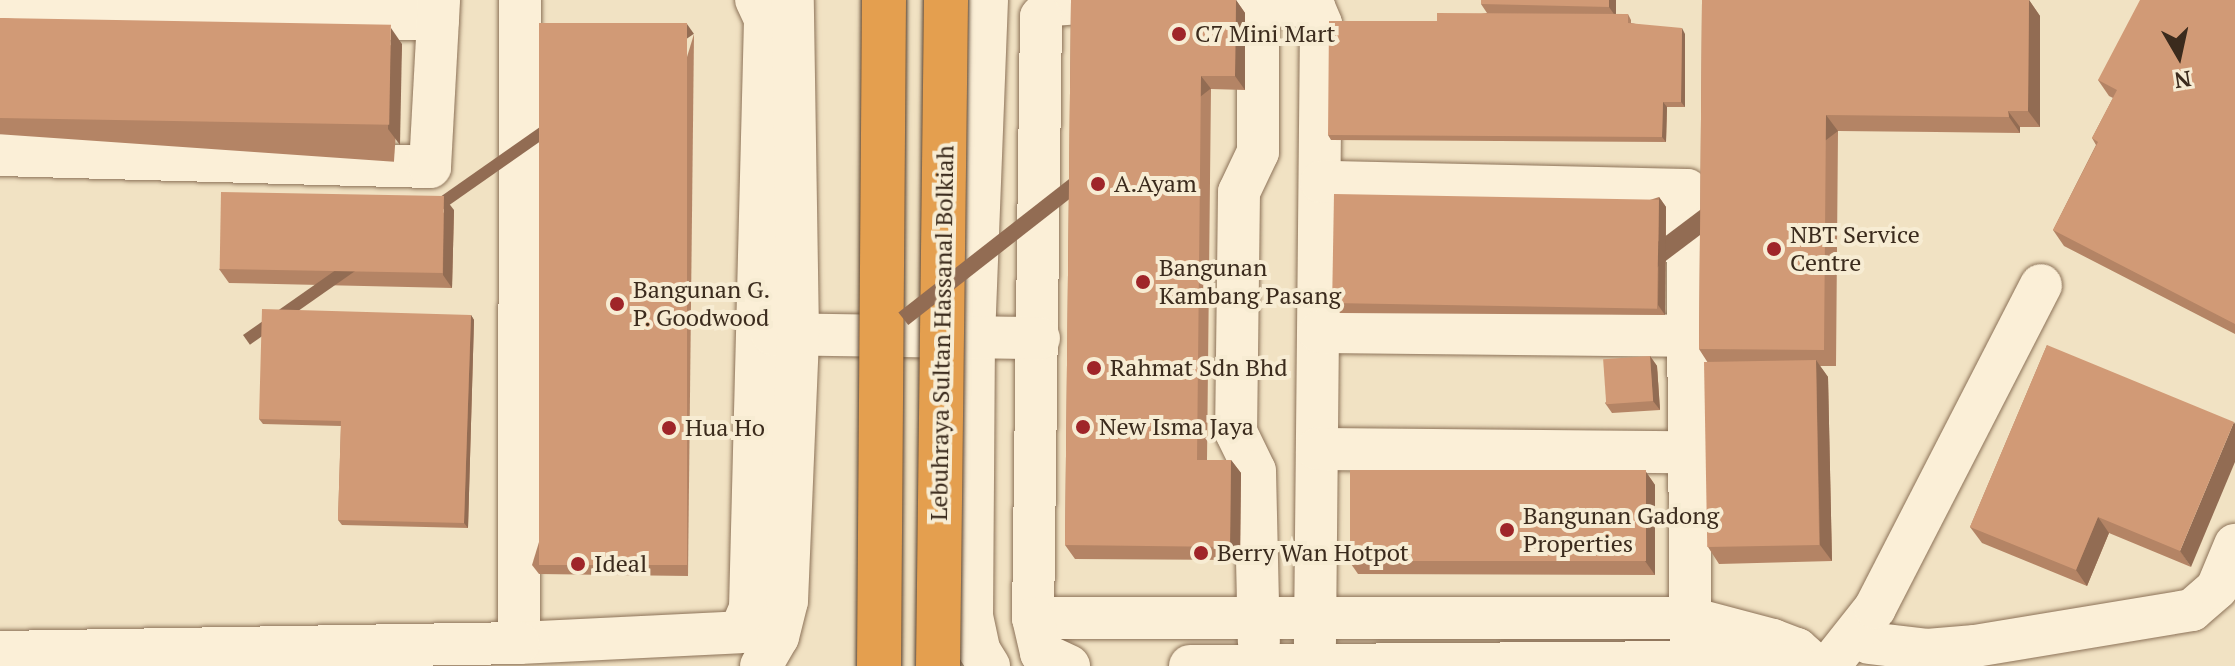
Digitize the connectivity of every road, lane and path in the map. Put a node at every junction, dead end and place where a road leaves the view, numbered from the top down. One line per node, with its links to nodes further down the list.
1 (520, 0): 28 (street)
2 (756, 0): 16 (street)
3 (793, 0): 15 (street)
4 (884, 0): 35 (highway, bridge)
5 (946, 0): 36 (highway, Lebuhraya Sultan Hassanal Bolkiah, bridge)
6 (987, 0): 17 (street)
7 (1258, 2): 8 (street); 19 (street); 24 (street)
8 (1313, 3): 12 (street)
9 (0, 7): 10 (street)
10 (438, 10): 11 (street)
11 (0, 155)
12 (1321, 182): 14 (street); 18 (street)
13 (2041, 285): 27 (street)
14 (1319, 332): 18 (street); 20 (street)
15 (798, 333): 16 (street); 17 (street); 34 (street)
16 (755, 334): 28 (street)
17 (974, 335): 19 (street); 37 (street)
18 (1687, 336): 21 (street)
19 (1039, 338): 25 (street)
20 (1317, 449): 21 (street); 23 (street)
21 (1687, 452): 26 (street)
22 (2235, 545): 29 (street)
23 (1314, 614): 24 (street); 26 (street); 32 (street)
24 (1258, 615): 25 (street); 33 (street)
25 (1033, 618): 38 (street)
26 (1690, 618): 31 (street); 41 (street)
27 (1869, 639): 29 (street); 42 (street)
28 (519, 643): 30 (street)
29 (1975, 646): 43 (street)
30 (0, 652)
31 (1691, 662): 32 (street); 40 (street)
32 (1316, 664): 33 (street)
33 (1259, 665): 39 (street)
34 (761, 666)
35 (879, 666)
36 (938, 666)
37 (989, 666)
38 (1069, 666)
39 (1190, 666)
40 (1797, 666)
41 (1816, 666)
42 (1829, 666)
43 (1909, 666)

